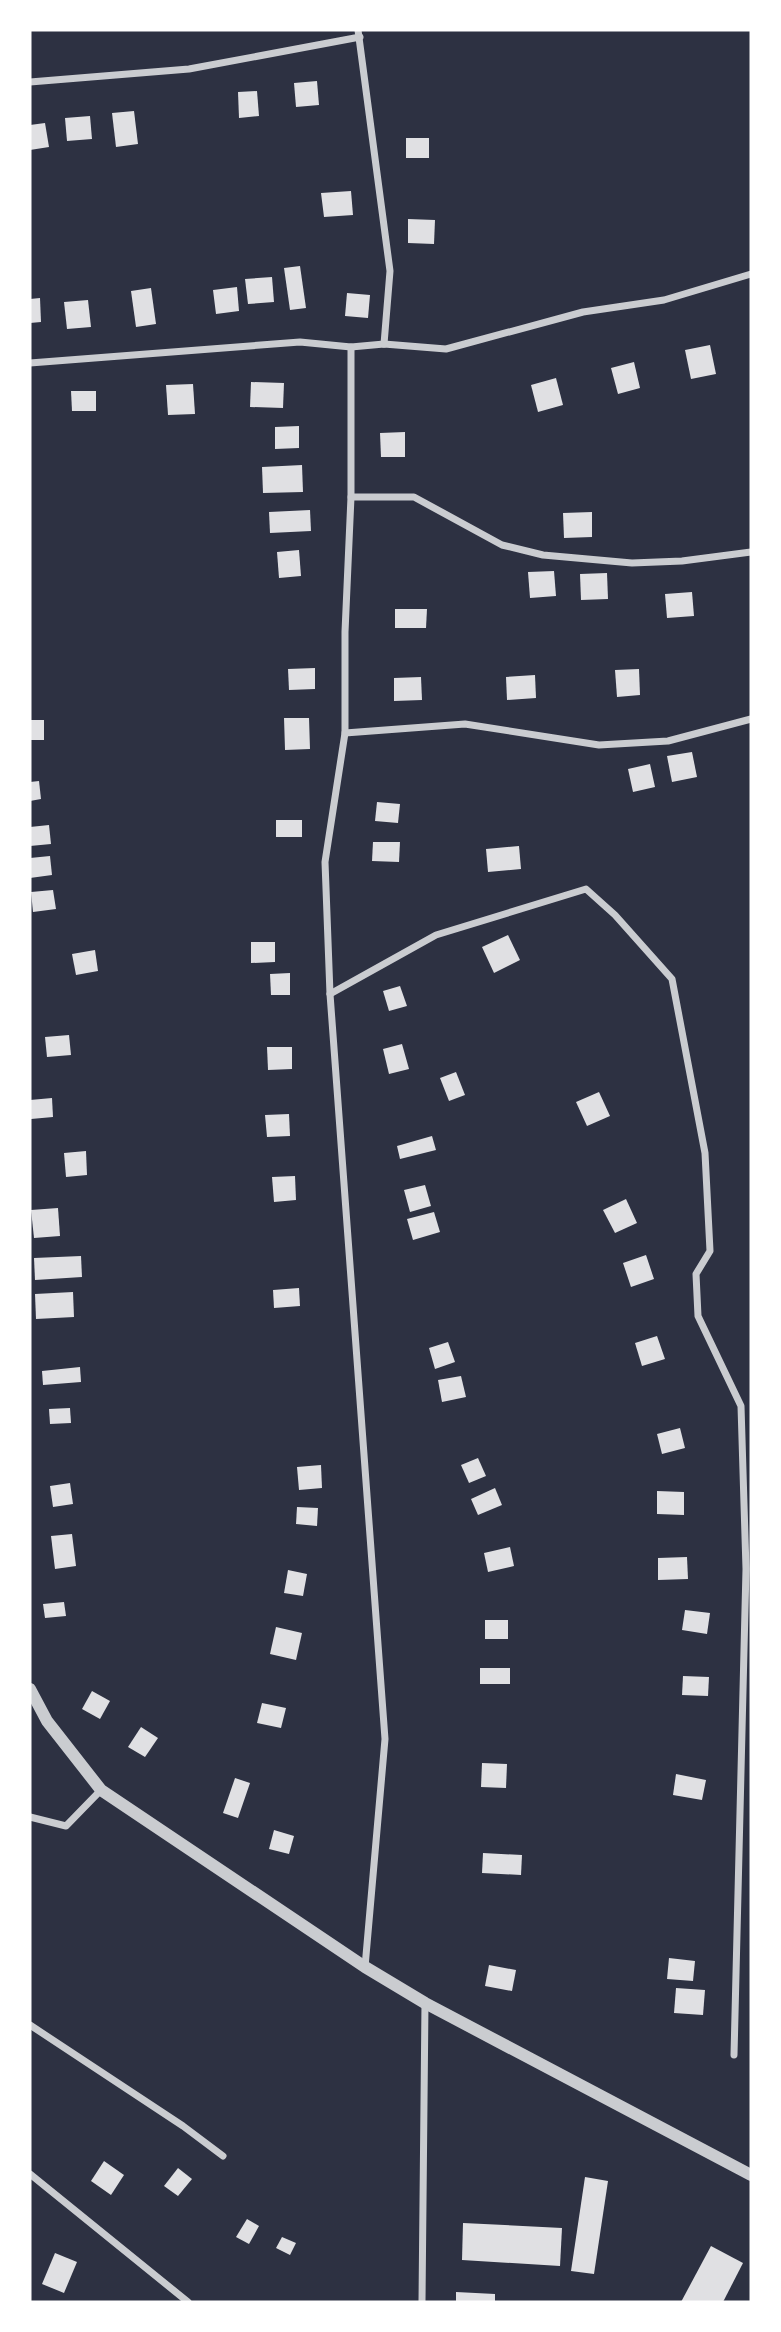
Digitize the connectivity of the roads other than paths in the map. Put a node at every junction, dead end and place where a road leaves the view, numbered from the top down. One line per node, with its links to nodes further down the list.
1 (359, 34): 2 (street); 4 (street)
2 (30, 82)
3 (751, 274): 4 (street)
4 (384, 344): 5 (street)
5 (351, 346): 6 (street); 7 (street)
6 (30, 363)
7 (351, 497): 8 (street); 10 (street)
8 (751, 552)
9 (751, 719): 10 (street)
10 (345, 733): 11 (street)
11 (331, 994): 15 (street); 18 (street)
12 (30, 1689): 13 (street)
13 (101, 1790): 14 (street); 15 (street)
14 (30, 1817)
15 (365, 1967): 16 (street)
16 (425, 2003): 21 (street); 23 (street)
17 (30, 2025): 19 (street)
18 (734, 2055)
19 (223, 2156)
20 (30, 2174): 22 (street)
21 (751, 2175)
22 (188, 2302)
23 (422, 2302)

